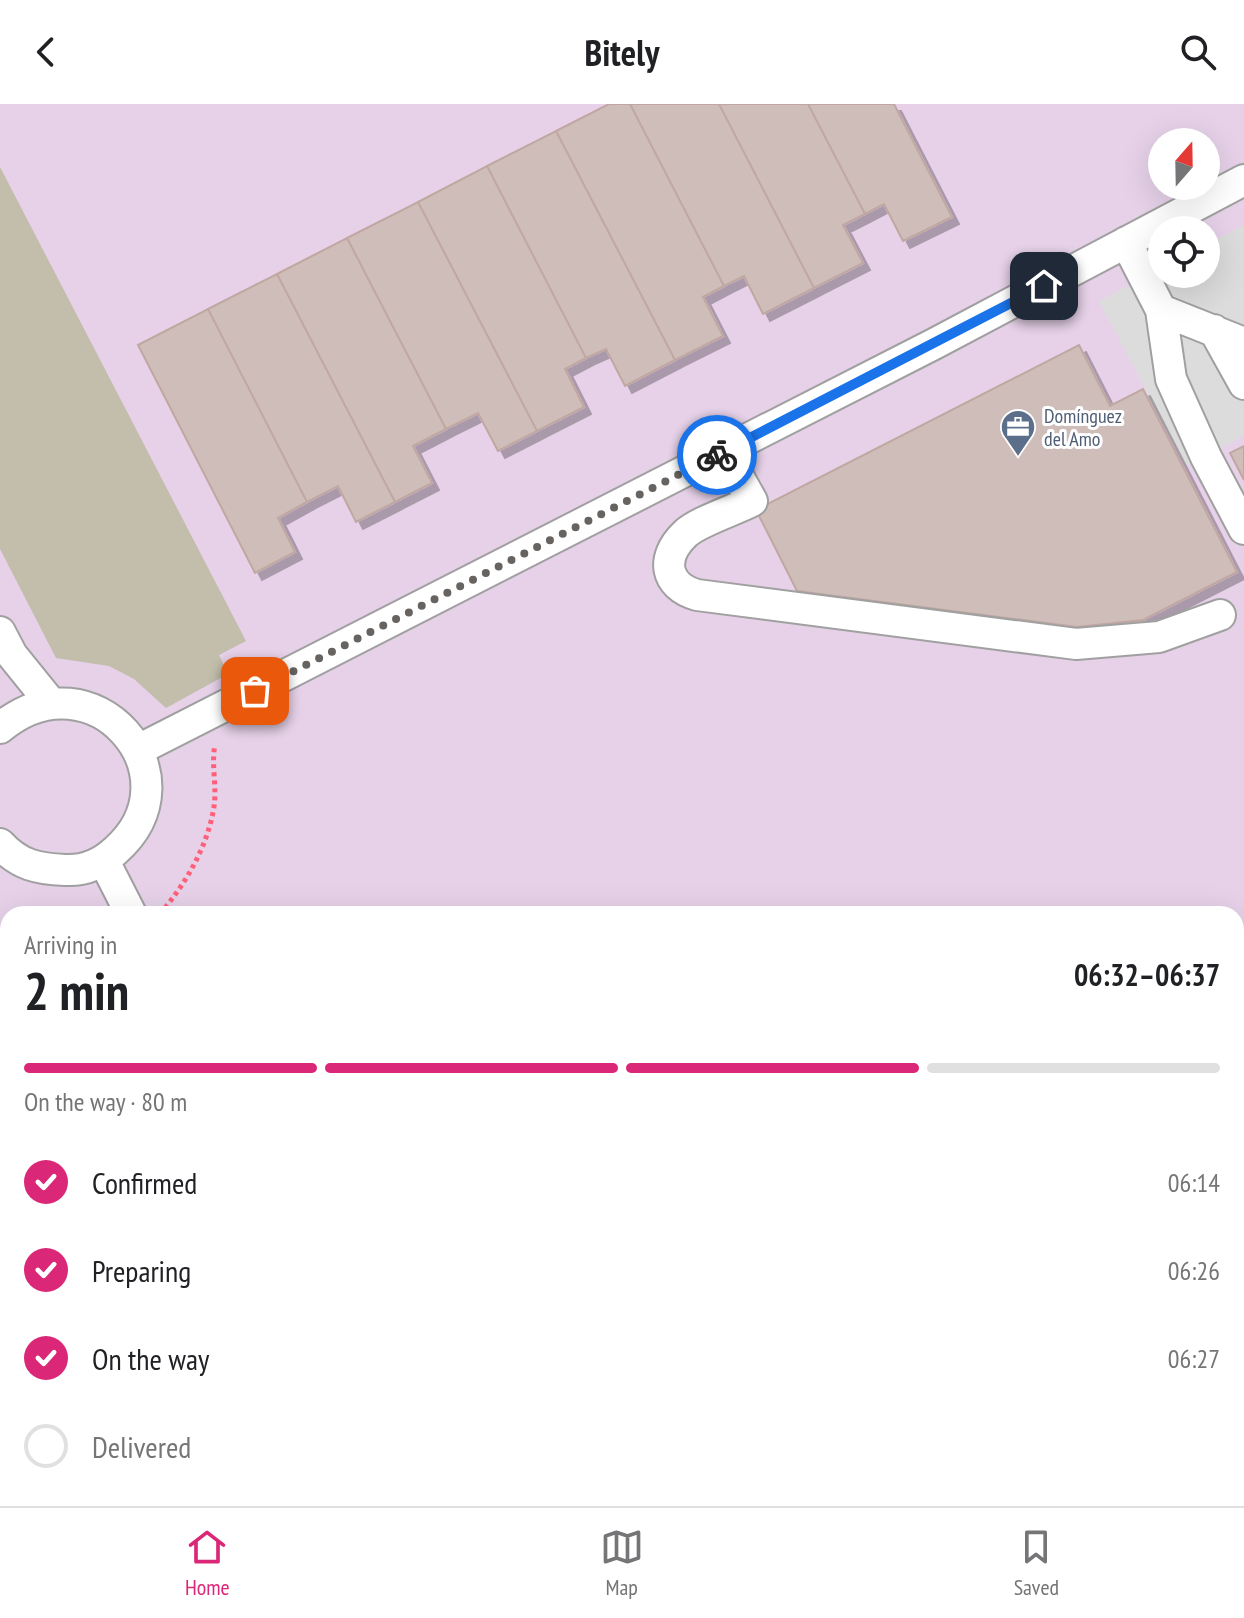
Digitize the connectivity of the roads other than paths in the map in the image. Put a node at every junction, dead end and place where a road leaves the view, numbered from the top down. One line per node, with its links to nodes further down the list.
1 (1244, 180): 2 (street)
2 (1126, 242): 3 (street); 7 (street)
3 (1161, 310): 4 (street); 8 (street)
4 (1214, 330): 5 (street); 6 (street)
5 (1244, 343)
6 (1244, 384)
7 (724, 451): 9 (street); 13 (street)
8 (1244, 529)
9 (1220, 615)
10 (0, 632): 11 (street)
11 (50, 702): 12 (street); 13 (street)
12 (0, 728)
13 (138, 750): 15 (street)
14 (0, 844): 15 (street)
15 (104, 861): 16 (street)
16 (127, 906)

